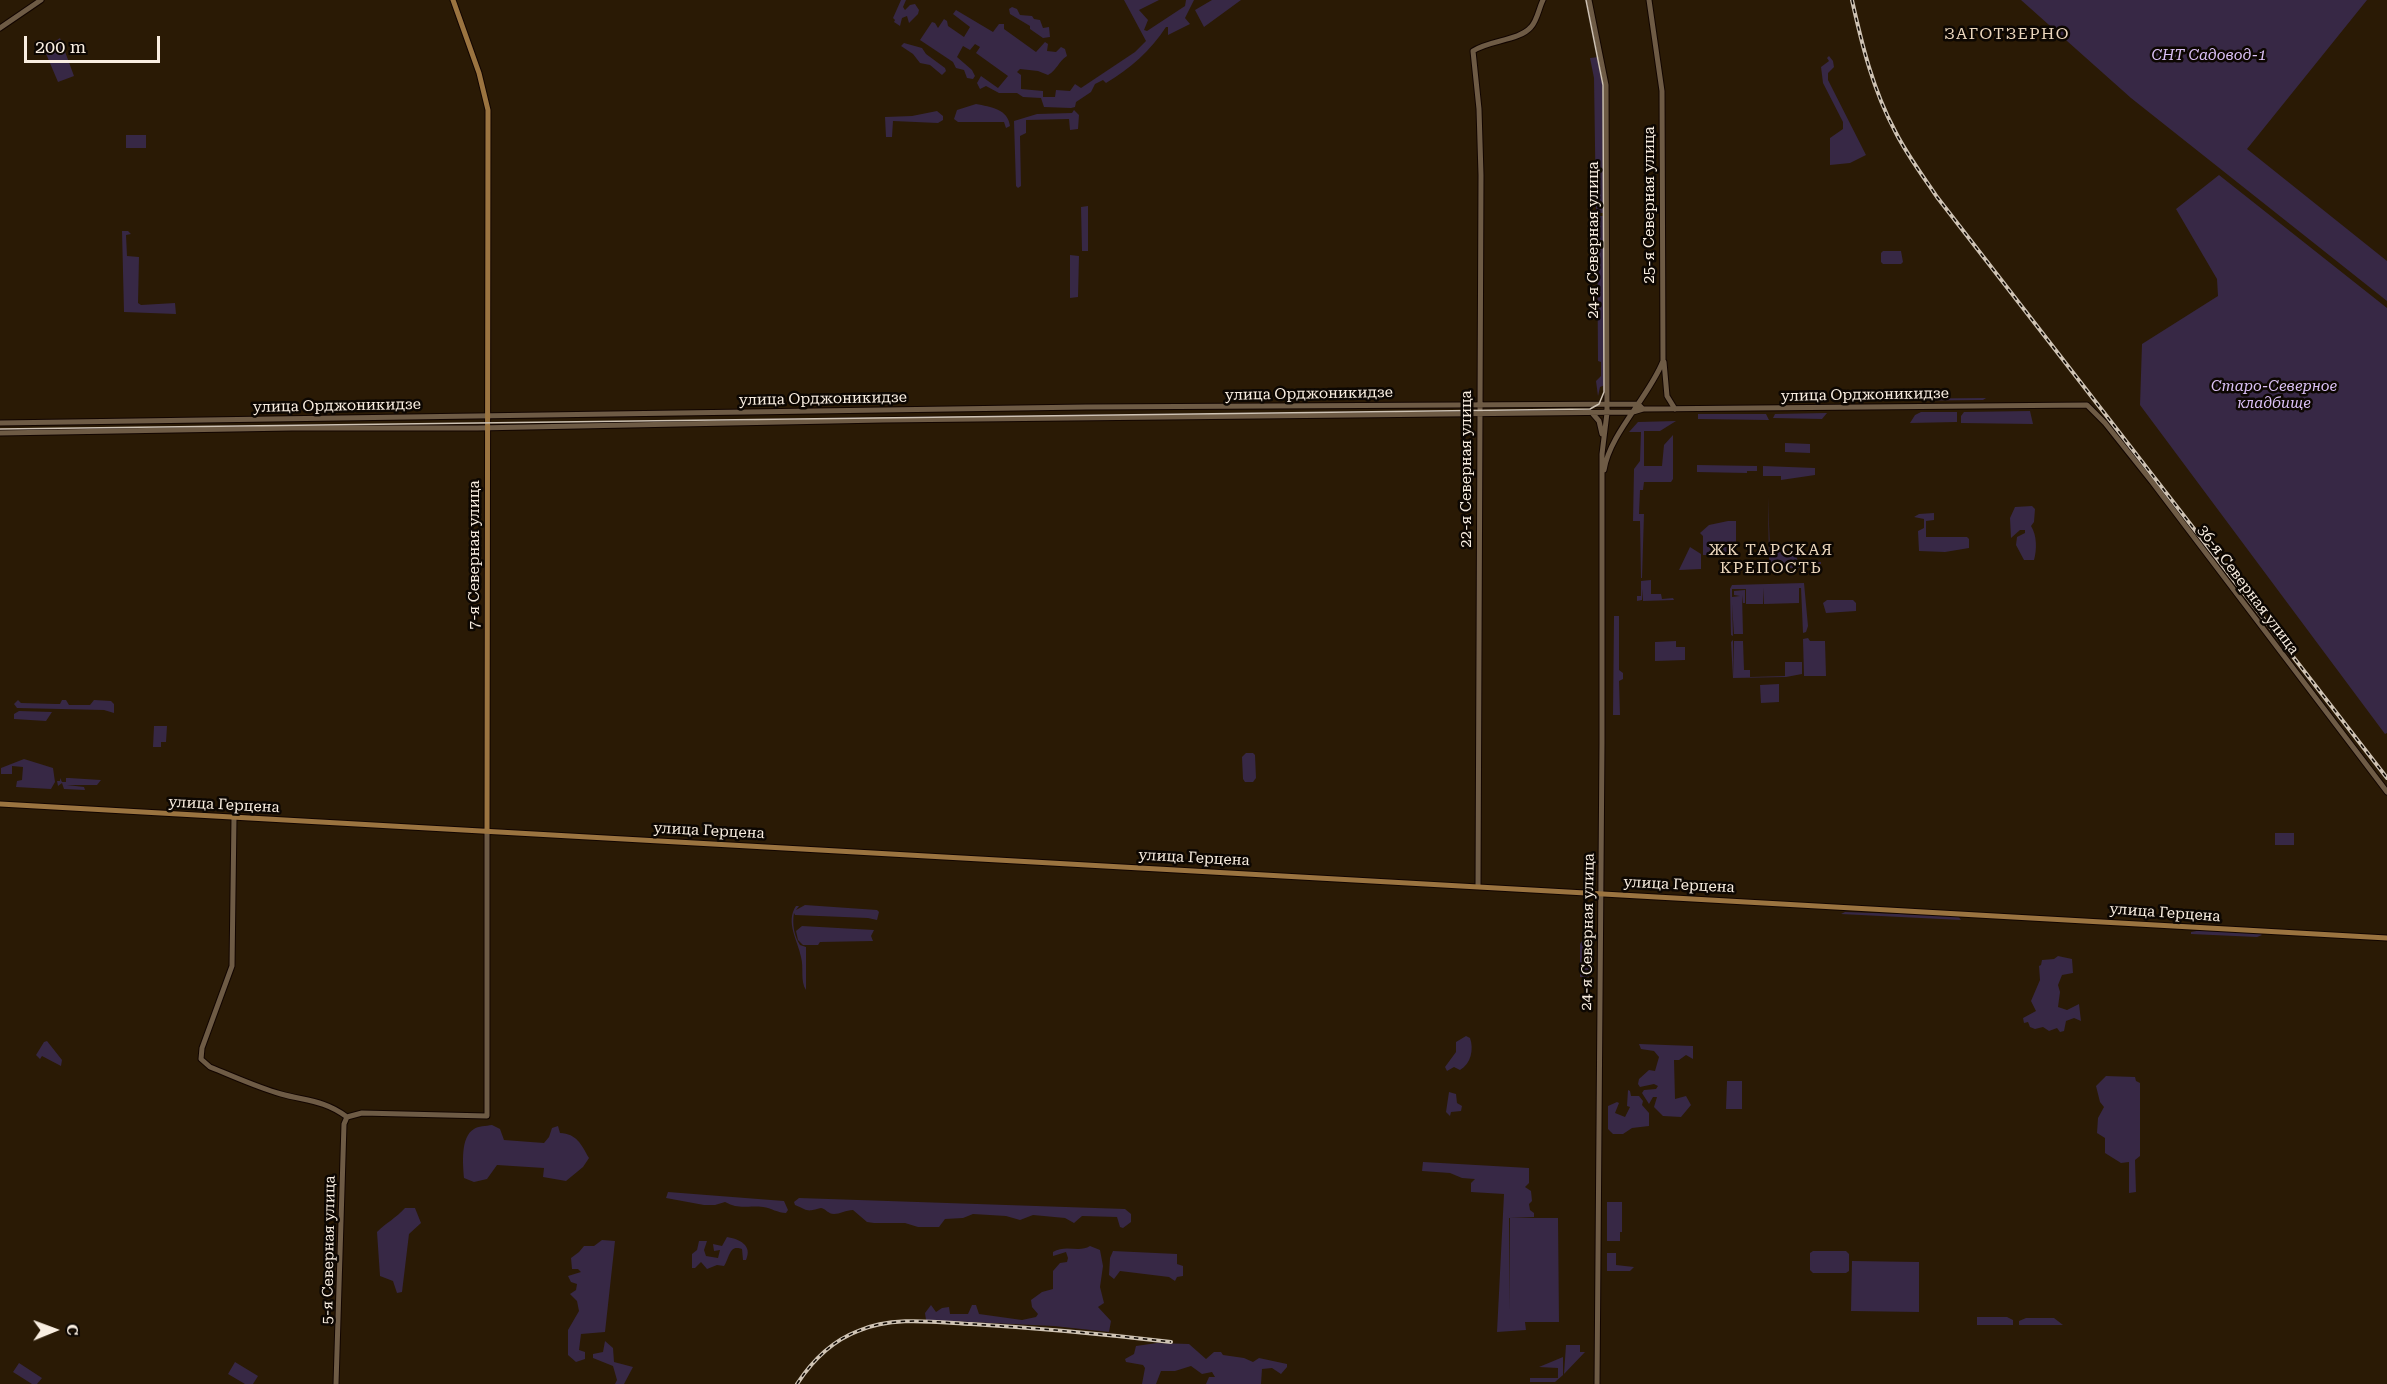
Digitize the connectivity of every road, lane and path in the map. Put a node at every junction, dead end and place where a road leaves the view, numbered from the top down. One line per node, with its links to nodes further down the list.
1 (40, 0): 6 (main road)
2 (453, 0): 18 (main road, 7-я Северная улица)
3 (1543, 0): 8 (main road, 22-я Северная улица)
4 (1589, 0): 9 (main road, 24-я Северная улица)
5 (1649, 0): 7 (main road, 25-я Северная улица)
6 (0, 28)
7 (1664, 361): 10 (main road, 25-я Северная улица); 13 (main road)
8 (1479, 404): 9 (main road, улица Орджоникидзе); 17 (main road, 22-я Северная улица); 18 (main road, улица Орджоникидзе)
9 (1606, 404): 10 (main road, улица Орджоникидзе); 16 (main road, 24-я Северная улица)
10 (1638, 404): 12 (main road); 14 (main road, 24-я Северная улица)
11 (2087, 405): 13 (main road, улица Орджоникидзе); 24 (main road, 36-я Северная улица)
12 (1643, 409): 13 (main road, улица Орджоникидзе); 14 (main road, улица Орджоникидзе)
13 (1675, 409)
14 (1633, 412): 16 (main road, улица Орджоникидзе); 23 (main road, 24-я Северная улица)
15 (1591, 413): 16 (main road, улица Орджоникидзе); 17 (main road, улица Орджоникидзе); 22 (main road)
16 (1606, 413): 22 (main road, 24-я Северная улица)
17 (1479, 415): 20 (main road, улица Орджоникидзе); 28 (main road, 22-я Северная улица)
18 (487, 416): 19 (main road, улица Орджоникидзе); 20 (main road, 7-я Северная улица)
19 (0, 423)
20 (487, 427): 21 (main road, улица Орджоникидзе); 27 (main road, 7-я Северная улица)
21 (0, 433)
22 (1603, 438): 23 (main road, 24-я Северная улица)
23 (1603, 481): 29 (main road, 24-я Северная улица)
24 (2387, 792)
25 (0, 804): 26 (main road, улица Герцена)
26 (234, 818): 27 (main road, улица Герцена); 31 (main road)
27 (487, 831): 28 (main road, улица Герцена); 31 (main road, 7-я Северная улица)
28 (1478, 886): 29 (main road, улица Герцена)
29 (1601, 893): 30 (main road, улица Герцена); 33 (main road, 24-я Северная улица)
30 (2387, 938)
31 (346, 1117): 32 (main road, 5-я Северная улица)
32 (336, 1384)
33 (1597, 1384)

